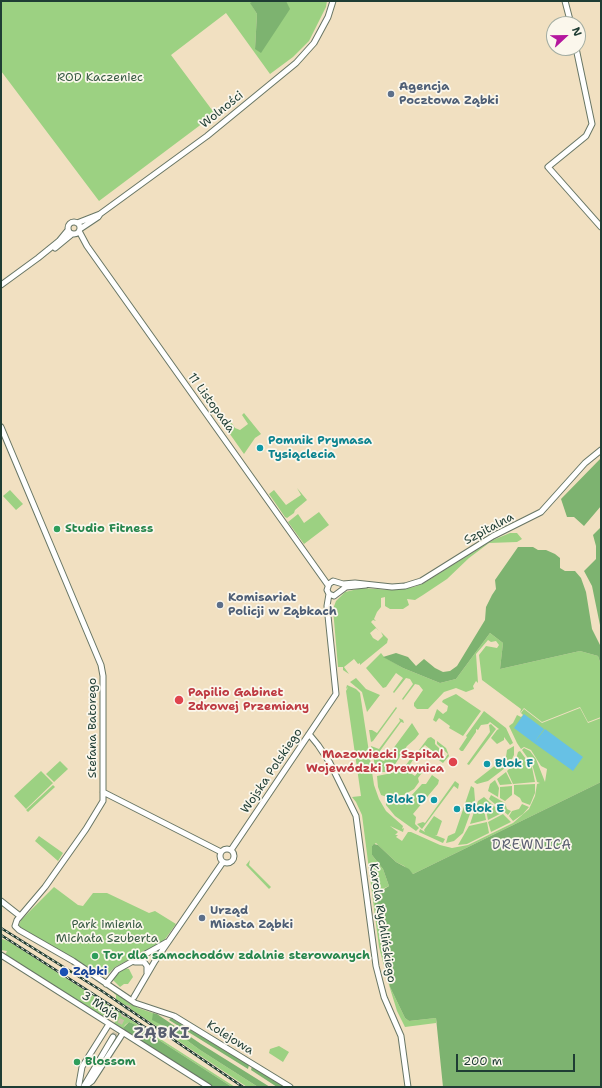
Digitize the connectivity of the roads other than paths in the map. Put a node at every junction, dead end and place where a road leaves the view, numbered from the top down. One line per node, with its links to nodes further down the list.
1 (333, 1): 6 (street, Wolności)
2 (565, 1): 3 (street)
3 (568, 16)
4 (578, 56): 5 (street)
5 (601, 227)
6 (79, 228): 7 (street); 7 (street); 8 (street, 11 Listopada)
7 (71, 233): 8 (street, 11 Listopada); 9 (street)
8 (87, 246): 13 (street, 11 Listopada)
9 (1, 284)
10 (1, 426): 18 (street, Stefana Batorego)
11 (601, 450): 14 (street, Szpitalna)
12 (339, 583): 13 (street); 14 (street); 15 (street)
13 (330, 584): 16 (street)
14 (366, 585): 15 (street)
15 (341, 591): 16 (street)
16 (332, 595): 17 (street, Wojska Polskiego)
17 (309, 734): 19 (street, Wojska Polskiego); 37 (street, Karola Rychlińskiego)
18 (103, 792): 20 (street); 23 (street, Stefana Batorego)
19 (231, 850): 20 (street); 21 (street)
20 (221, 852): 21 (street)
21 (222, 862): 25 (street)
22 (1, 901): 23 (street)
23 (20, 916): 24 (street, Stefana Batorego)
24 (15, 924): 29 (street, Kolejowa)
25 (170, 940): 27 (street); 28 (street)
26 (1, 955): 31 (street, 3 Maja)
27 (130, 963): 28 (street); 29 (street)
28 (147, 974): 30 (street)
29 (106, 984): 36 (street, Kolejowa)
30 (134, 997)
31 (109, 1024): 32 (street, 3 Maja); 34 (street)
32 (123, 1033): 34 (street); 35 (street, 3 Maja)
33 (113, 1037): 34 (street)
34 (81, 1086)
35 (209, 1087)
36 (290, 1087)
37 (408, 1087)

